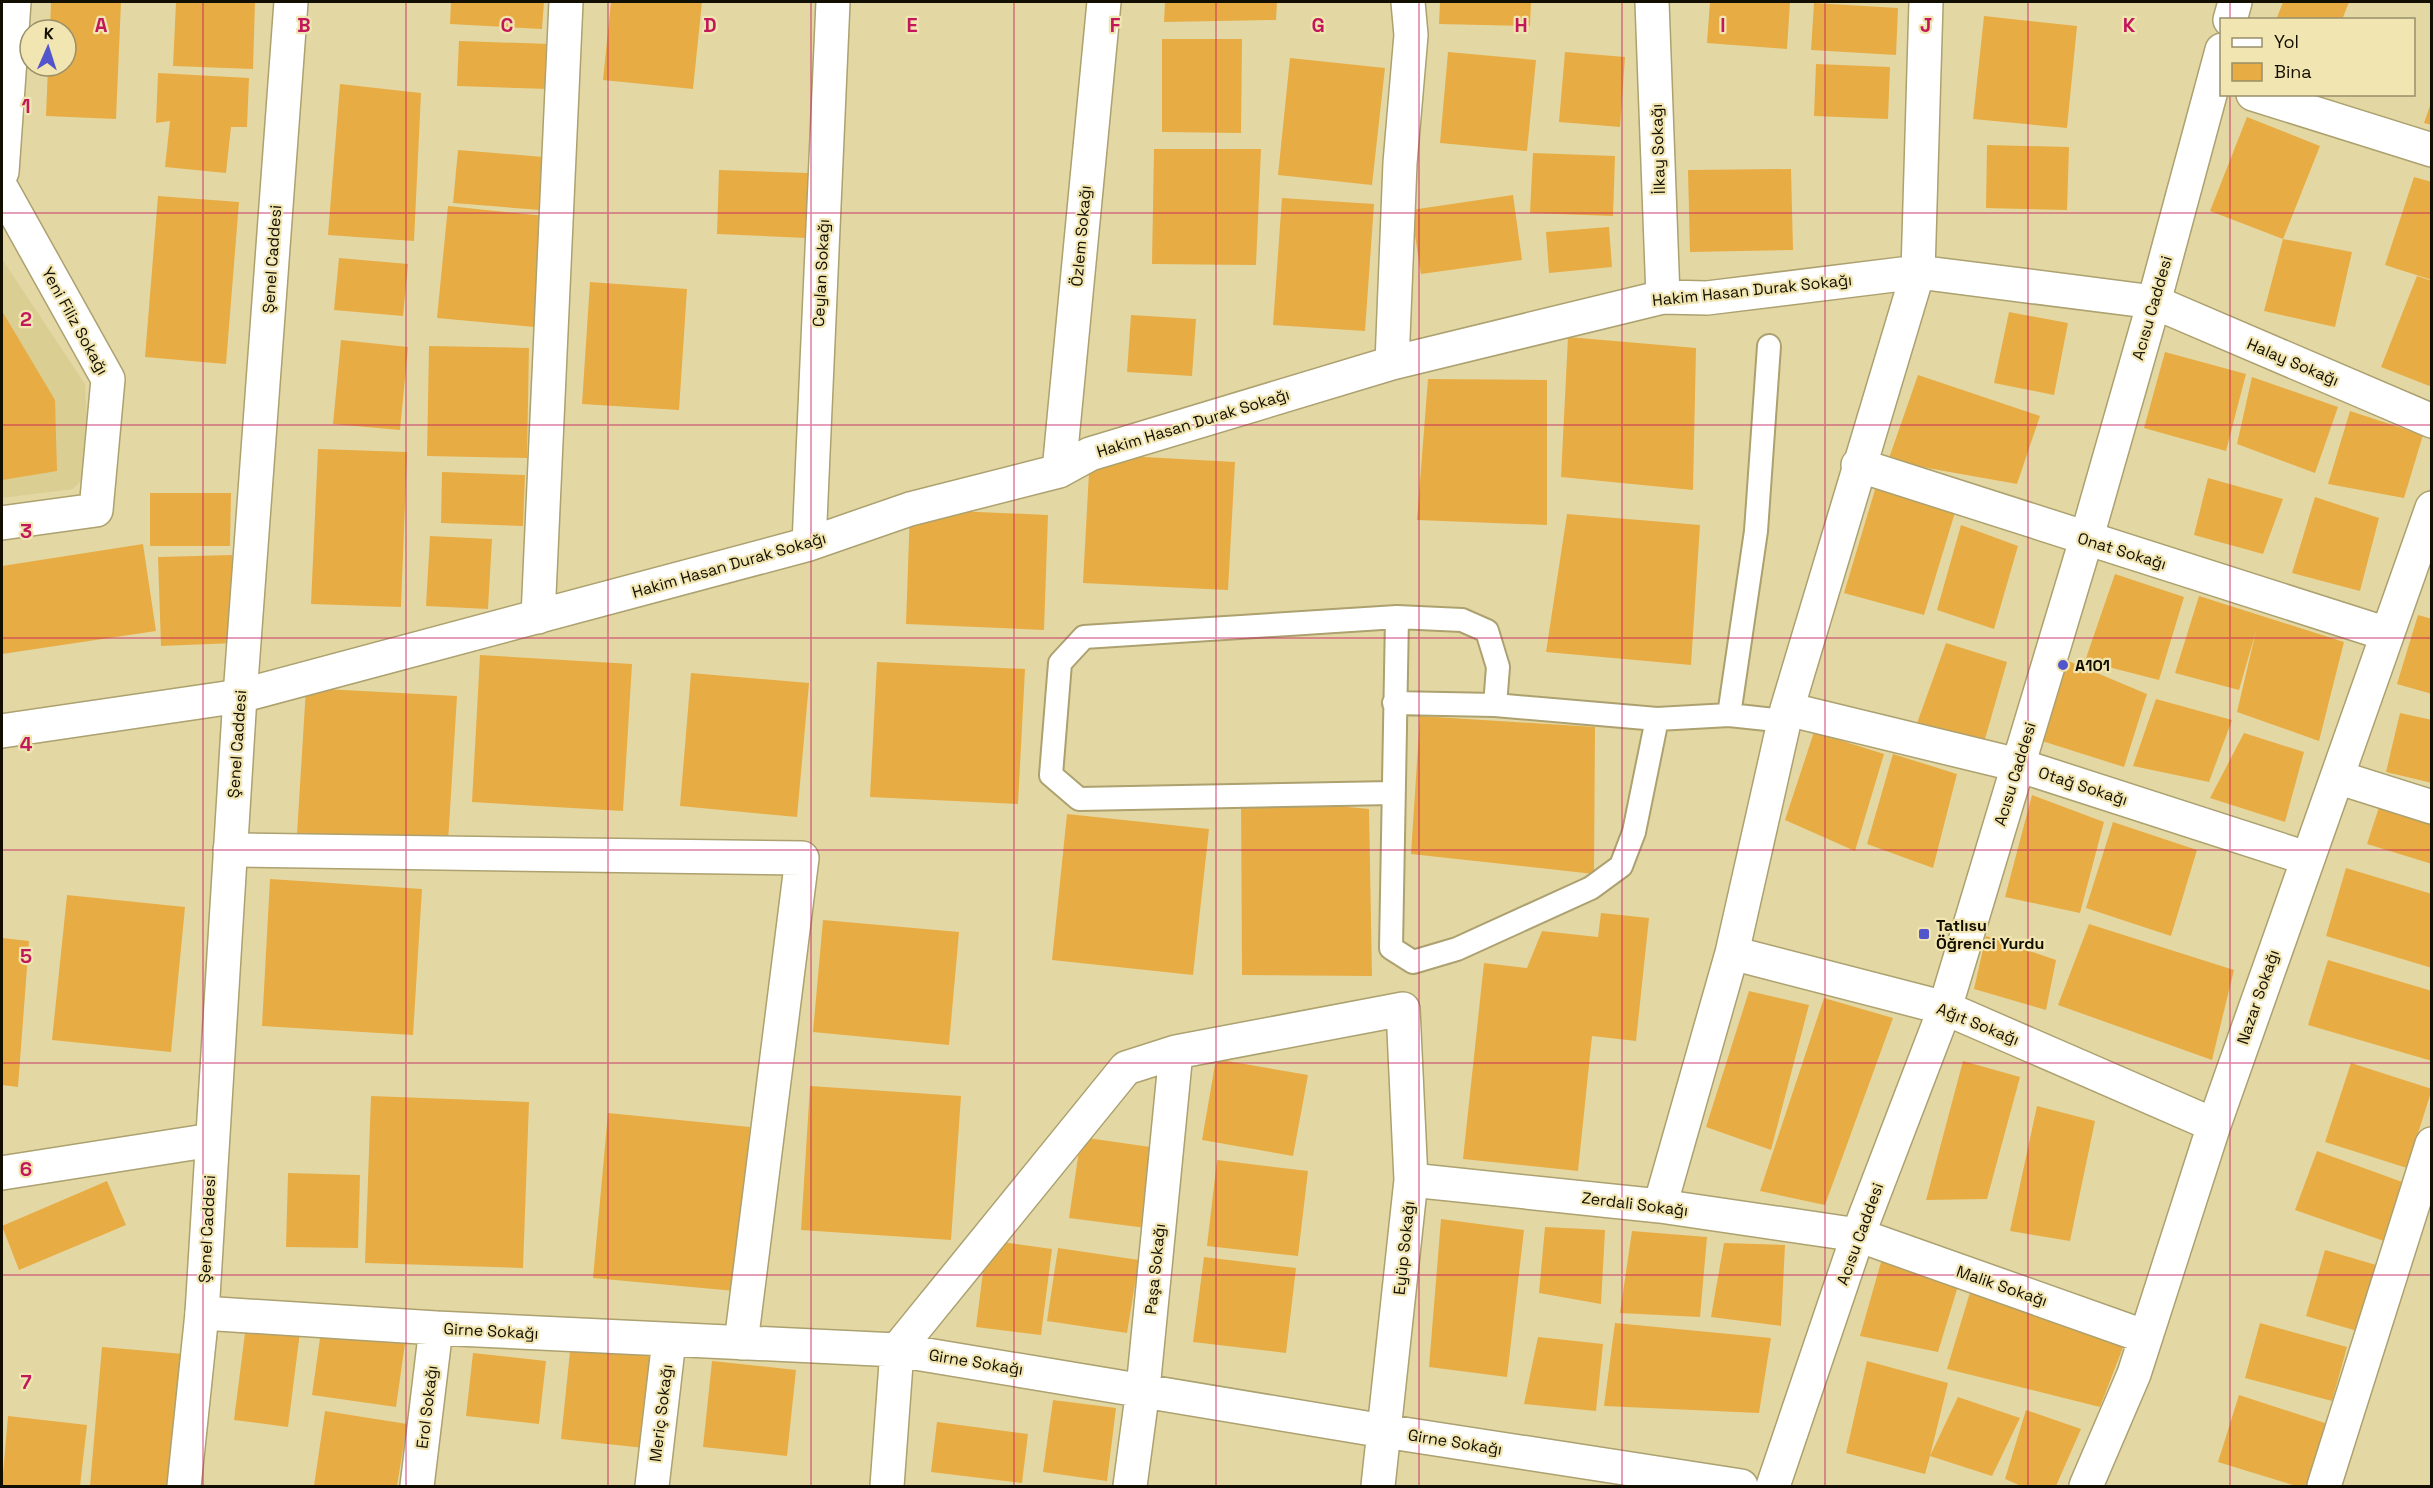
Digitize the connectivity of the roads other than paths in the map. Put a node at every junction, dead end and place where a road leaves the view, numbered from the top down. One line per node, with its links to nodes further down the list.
1 (14, 2): 15 (street)
2 (291, 2): 32 (street, Şenel Caddesi)
3 (566, 2): 30 (street)
4 (833, 2): 28 (street, Ceylan Sokağı)
5 (1104, 2): 24 (street, Özlem Sokağı)
6 (1408, 2): 21 (street)
7 (1652, 2): 18 (street, İlkay Sokağı)
8 (1926, 2): 17 (street)
9 (2235, 2): 10 (street)
10 (2231, 18)
11 (2220, 64): 12 (street, Acısu Caddesi)
12 (2217, 84): 19 (street, Acısu Caddesi)
13 (2259, 96): 14 (street)
14 (2432, 150)
15 (2, 172)
16 (2, 189): 26 (street, Yeni Filiz Sokağı)
17 (1918, 272): 18 (street, Hakim Hasan Durak Sokağı); 19 (street, Hakim Hasan Durak Sokağı); 23 (street)
18 (1663, 297): 21 (street, Hakim Hasan Durak Sokağı)
19 (2154, 303): 22 (street, Halay Sokağı); 27 (street, Acısu Caddesi)
20 (1769, 345): 35 (lane)
21 (1392, 363): 24 (street, Hakim Hasan Durak Sokağı)
22 (2432, 422)
23 (1858, 465): 27 (street, Onat Sokağı); 36 (street)
24 (1059, 471): 28 (street, Hakim Hasan Durak Sokağı)
25 (2432, 508): 31 (street, Nazar Sokağı)
26 (2, 524)
27 (2086, 540): 31 (street, Onat Sokağı); 39 (street, Acısu Caddesi)
28 (809, 544): 30 (street, Hakim Hasan Durak Sokağı)
29 (1397, 616): 33 (lane); 34 (lane); 41 (lane)
30 (538, 617): 32 (street, Hakim Hasan Durak Sokağı)
31 (2387, 634): 40 (street, Nazar Sokağı)
32 (240, 696): 38 (street, Hakim Hasan Durak Sokağı); 43 (street, Şenel Caddesi)
33 (1394, 703): 34 (lane); 41 (lane)
34 (1495, 705): 37 (lane)
35 (1730, 715): 36 (lane); 37 (lane)
36 (1786, 715): 39 (street, Otağ Sokağı); 45 (street)
37 (1657, 719): 41 (lane)
38 (2, 730)
39 (2018, 765): 44 (street, Otağ Sokağı); 46 (street, Acısu Caddesi)
40 (2337, 777): 42 (street); 44 (street, Nazar Sokağı)
41 (1392, 793)
42 (2432, 807)
43 (230, 850): 49 (street, Şenel Caddesi); 59 (street)
44 (2306, 858): 48 (street, Nazar Sokağı)
45 (1732, 953): 46 (street, Ağıt Sokağı); 53 (street)
46 (1945, 1008): 48 (street, Ağıt Sokağı); 54 (street, Acısu Caddesi)
47 (1176, 1052): 52 (street, Eyüp Sokağı); 60 (street); 61 (street, Paşa Sokağı)
48 (2214, 1125): 57 (street, Nazar Sokağı)
49 (212, 1140): 51 (street); 55 (street, Şenel Caddesi)
50 (2432, 1144): 72 (street)
51 (2, 1173)
52 (1411, 1180): 53 (street, Zerdali Sokağı); 62 (street, Eyüp Sokağı)
53 (1660, 1206): 54 (street, Zerdali Sokağı)
54 (1858, 1235): 57 (street, Malik Sokağı); 70 (street, Acısu Caddesi)
55 (202, 1313): 56 (street, Girne Sokağı); 63 (street, Şenel Caddesi)
56 (436, 1328): 58 (street, Girne Sokağı); 64 (street, Erol Sokağı)
57 (2146, 1337): 71 (street, Nazar Sokağı)
58 (669, 1340): 59 (street, Girne Sokağı); 65 (street, Meriç Sokağı)
59 (741, 1343): 60 (street, Girne Sokağı)
60 (897, 1350): 61 (street, Girne Sokağı); 66 (street)
61 (1143, 1389): 62 (street, Girne Sokağı); 67 (street, Paşa Sokağı)
62 (1384, 1431): 68 (street, Eyüp Sokağı); 69 (street, Girne Sokağı)
63 (184, 1486)
64 (417, 1486)
65 (652, 1486)
66 (887, 1486)
67 (1130, 1486)
68 (1378, 1486)
69 (1741, 1486)
70 (1773, 1486)
71 (2086, 1486)
72 (2324, 1486)

